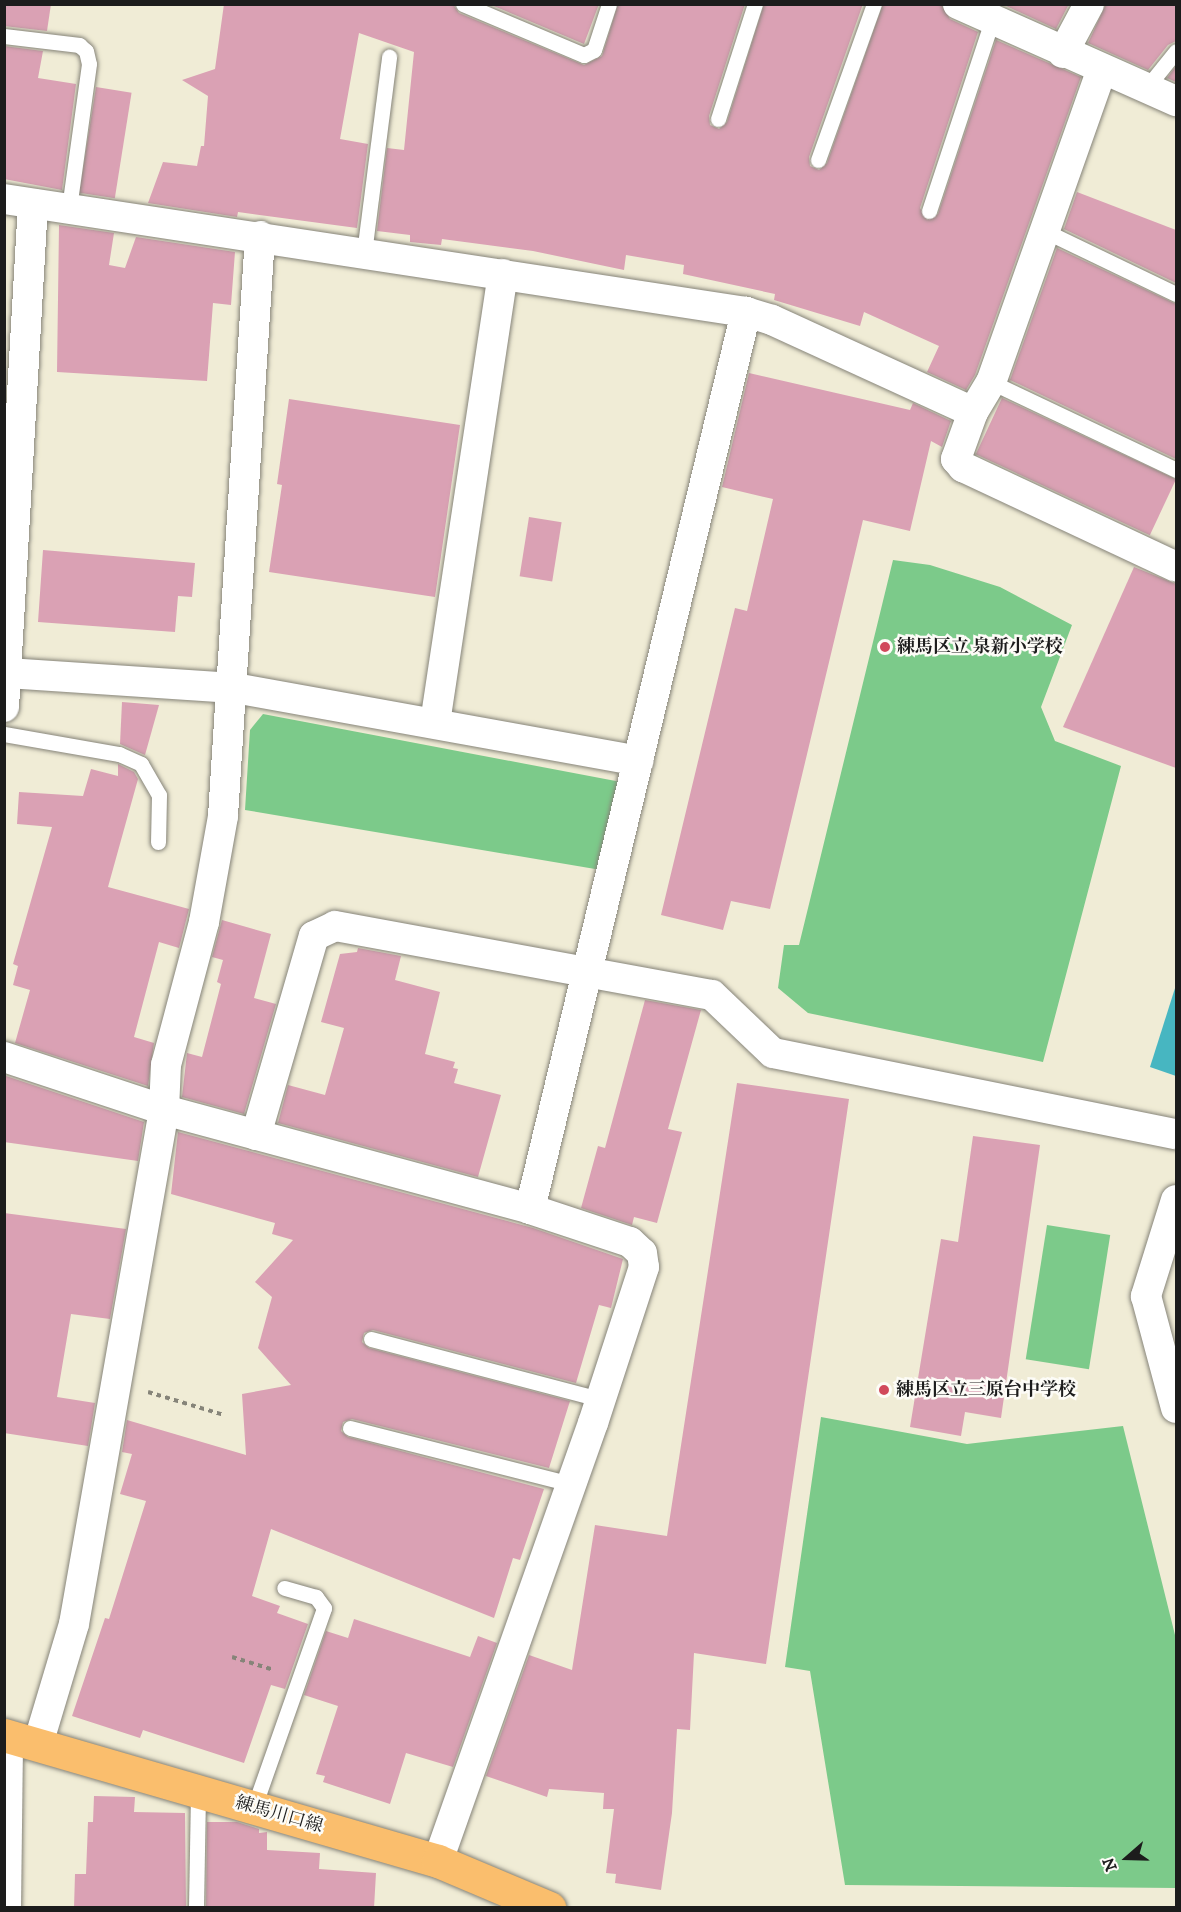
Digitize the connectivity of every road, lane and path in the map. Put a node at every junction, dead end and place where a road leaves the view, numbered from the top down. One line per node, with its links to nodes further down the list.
1 (463, 4): 2 (lane)
2 (609, 4)
3 (755, 4): 15 (lane)
4 (874, 4): 16 (lane)
5 (958, 4): 7 (street)
6 (1089, 4): 10 (street)
7 (992, 20): 10 (street); 20 (lane)
8 (4, 36): 19 (lane)
9 (1176, 51): 13 (lane)
10 (1063, 52): 12 (street)
11 (389, 57): 23 (lane)
12 (1102, 69): 13 (street); 21 (street)
13 (1147, 87): 14 (street)
14 (1176, 101)
15 (718, 119)
16 (818, 160)
17 (4, 199): 18 (street)
18 (33, 204): 19 (street); 31 (street)
19 (69, 209): 22 (street)
20 (929, 211)
21 (1047, 232): 25 (lane); 27 (street)
22 (260, 236): 23 (street); 32 (street)
23 (364, 253): 24 (street)
24 (503, 274): 26 (street); 34 (street)
25 (1176, 294)
26 (746, 312): 28 (street); 36 (street)
27 (991, 382): 28 (street); 29 (lane)
28 (973, 412): 30 (street)
29 (1176, 470)
30 (1176, 567)
31 (7, 673): 32 (street); 33 (street)
32 (234, 688): 34 (street); 40 (street)
33 (4, 707)
34 (435, 723): 36 (street)
35 (4, 734): 37 (lane)
36 (638, 761): 38 (street)
37 (158, 842)
38 (587, 971): 41 (street); 42 (street); 44 (street)
39 (4, 1057): 40 (street)
40 (164, 1110): 42 (street); 46 (street)
41 (1176, 1134)
42 (256, 1135): 44 (street)
43 (1176, 1200): 48 (street)
44 (530, 1209): 47 (street)
45 (371, 1339): 47 (lane)
46 (116, 1382): 49 (path); 55 (street)
47 (600, 1399): 51 (street)
48 (1176, 1408)
49 (224, 1415)
50 (350, 1428): 51 (lane)
51 (572, 1485): 58 (street)
52 (284, 1588): 54 (lane)
53 (232, 1657): 54 (path)
54 (299, 1678): 57 (lane)
55 (17, 1738): 56 (main road, 練馬川口線); 59 (street)
56 (198, 1792): 57 (main road, 練馬川口線); 60 (lane)
57 (254, 1807): 58 (main road, 練馬川口線)
58 (438, 1861): 61 (main road, 練馬川口線)
59 (6, 1908)
60 (196, 1908)
61 (549, 1908)

